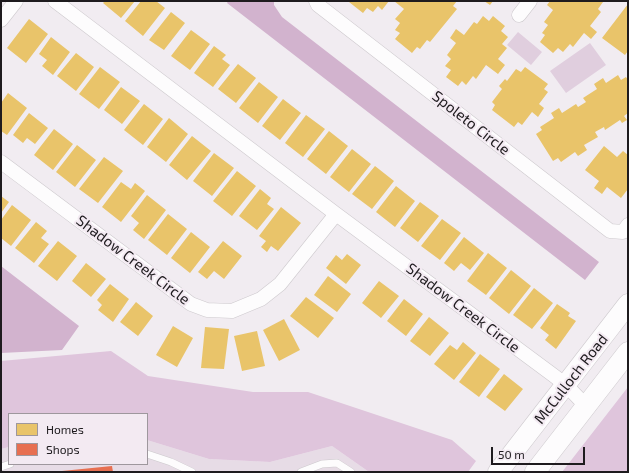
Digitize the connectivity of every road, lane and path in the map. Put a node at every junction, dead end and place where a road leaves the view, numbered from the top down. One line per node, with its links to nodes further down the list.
1 (16, 1): 6 (street)
2 (55, 1): 8 (street, Shadow Creek Circle)
3 (316, 1): 9 (street, Spoleto Circle)
4 (530, 1): 5 (street)
5 (519, 15)
6 (1, 20)
7 (1, 162): 8 (street, Shadow Creek Circle)
8 (336, 214): 12 (street, Shadow Creek Circle)
9 (628, 225)
10 (628, 304): 12 (main road, McCulloch Road)
11 (628, 352): 13 (main road, McCulloch Road)
12 (566, 385): 13 (street, Shadow Creek Circle); 18 (main road, McCulloch Road)
13 (586, 406): 19 (main road, McCulloch Road)
14 (148, 454): 15 (lane)
15 (192, 472)
16 (301, 472): 17 (lane)
17 (351, 472)
18 (498, 472)
19 (536, 472)

